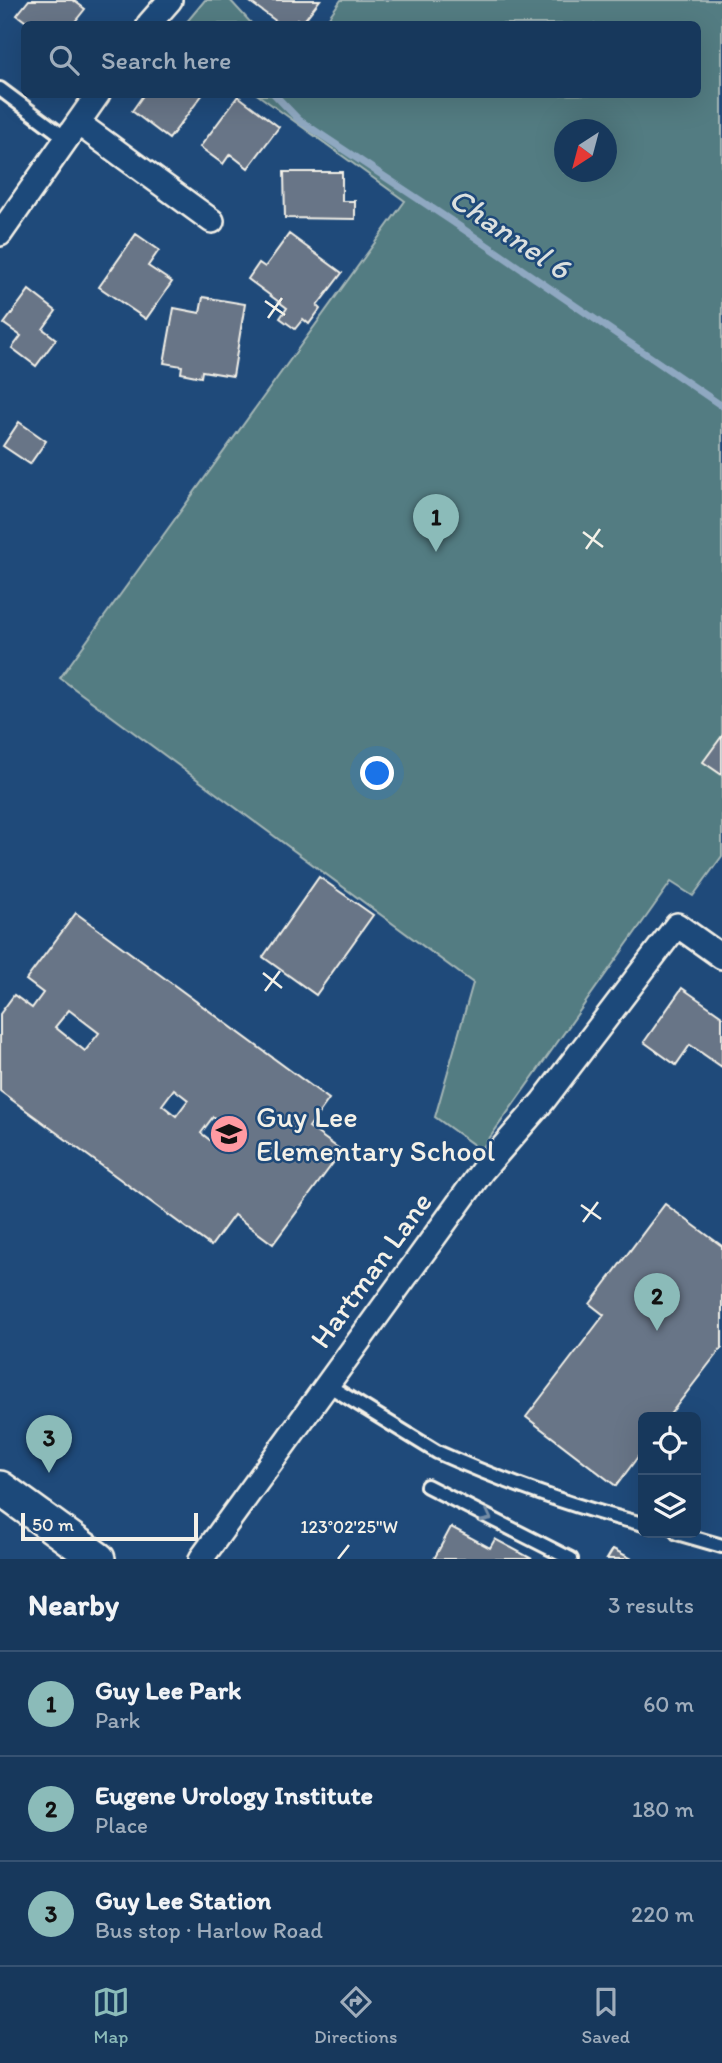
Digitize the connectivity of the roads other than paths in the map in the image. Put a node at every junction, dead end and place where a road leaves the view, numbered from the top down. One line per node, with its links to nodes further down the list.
1 (170, 0): 2 (street)
2 (152, 21)
3 (0, 89): 5 (lane)
4 (95, 98): 5 (street)
5 (73, 131): 6 (street); 7 (street)
6 (212, 221)
7 (0, 234)
8 (722, 957): 9 (street, Hartman Lane)
9 (326, 1384): 12 (lane); 16 (street, Hartman Lane)
10 (426, 1486): 17 (lane, one-way to 17)
11 (0, 1488): 15 (main road)
12 (638, 1523)
13 (694, 1538): 14 (lane)
14 (722, 1546)
15 (98, 1559)
16 (201, 1559)
17 (571, 1559)

